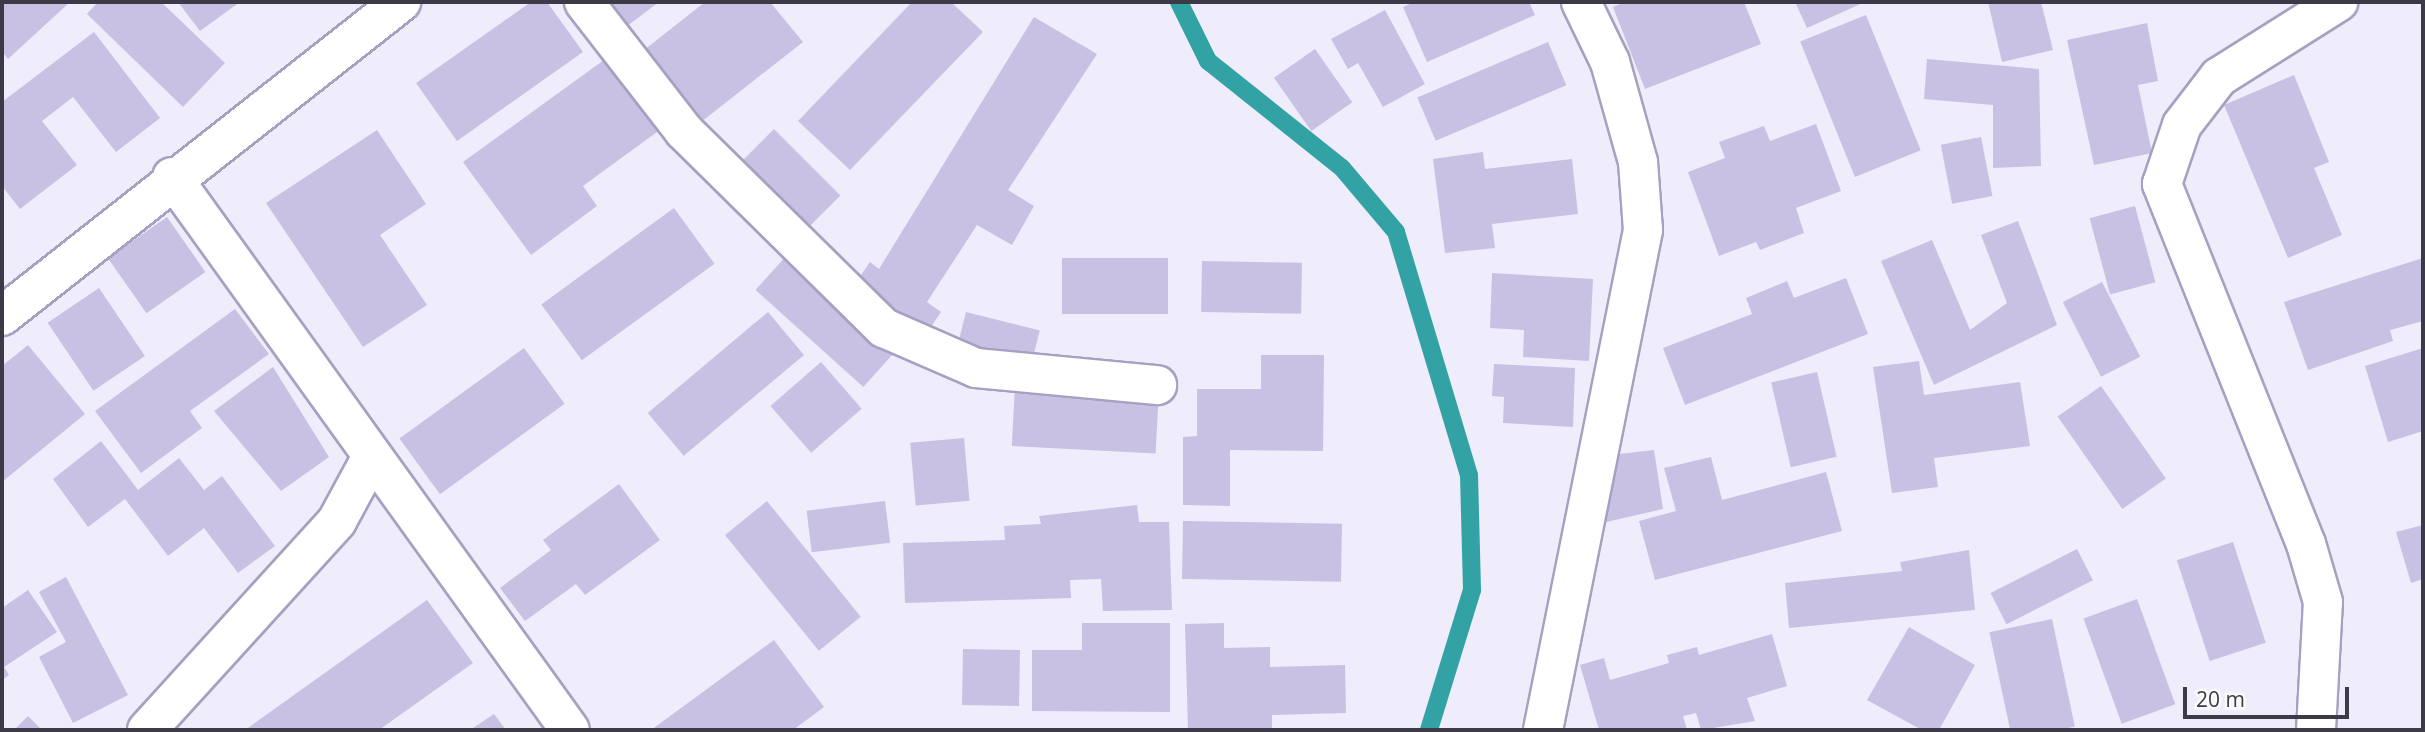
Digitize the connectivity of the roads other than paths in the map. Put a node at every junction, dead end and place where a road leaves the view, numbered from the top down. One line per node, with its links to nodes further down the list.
1 (401, 2): 5 (street)
2 (584, 2): 7 (street)
3 (1581, 2): 11 (street)
4 (2338, 2): 12 (street)
5 (172, 177): 6 (street); 8 (street)
6 (2, 316)
7 (1157, 385)
8 (371, 458): 9 (street); 10 (street)
9 (147, 730)
10 (570, 730)
11 (1544, 730)
12 (2316, 730)

